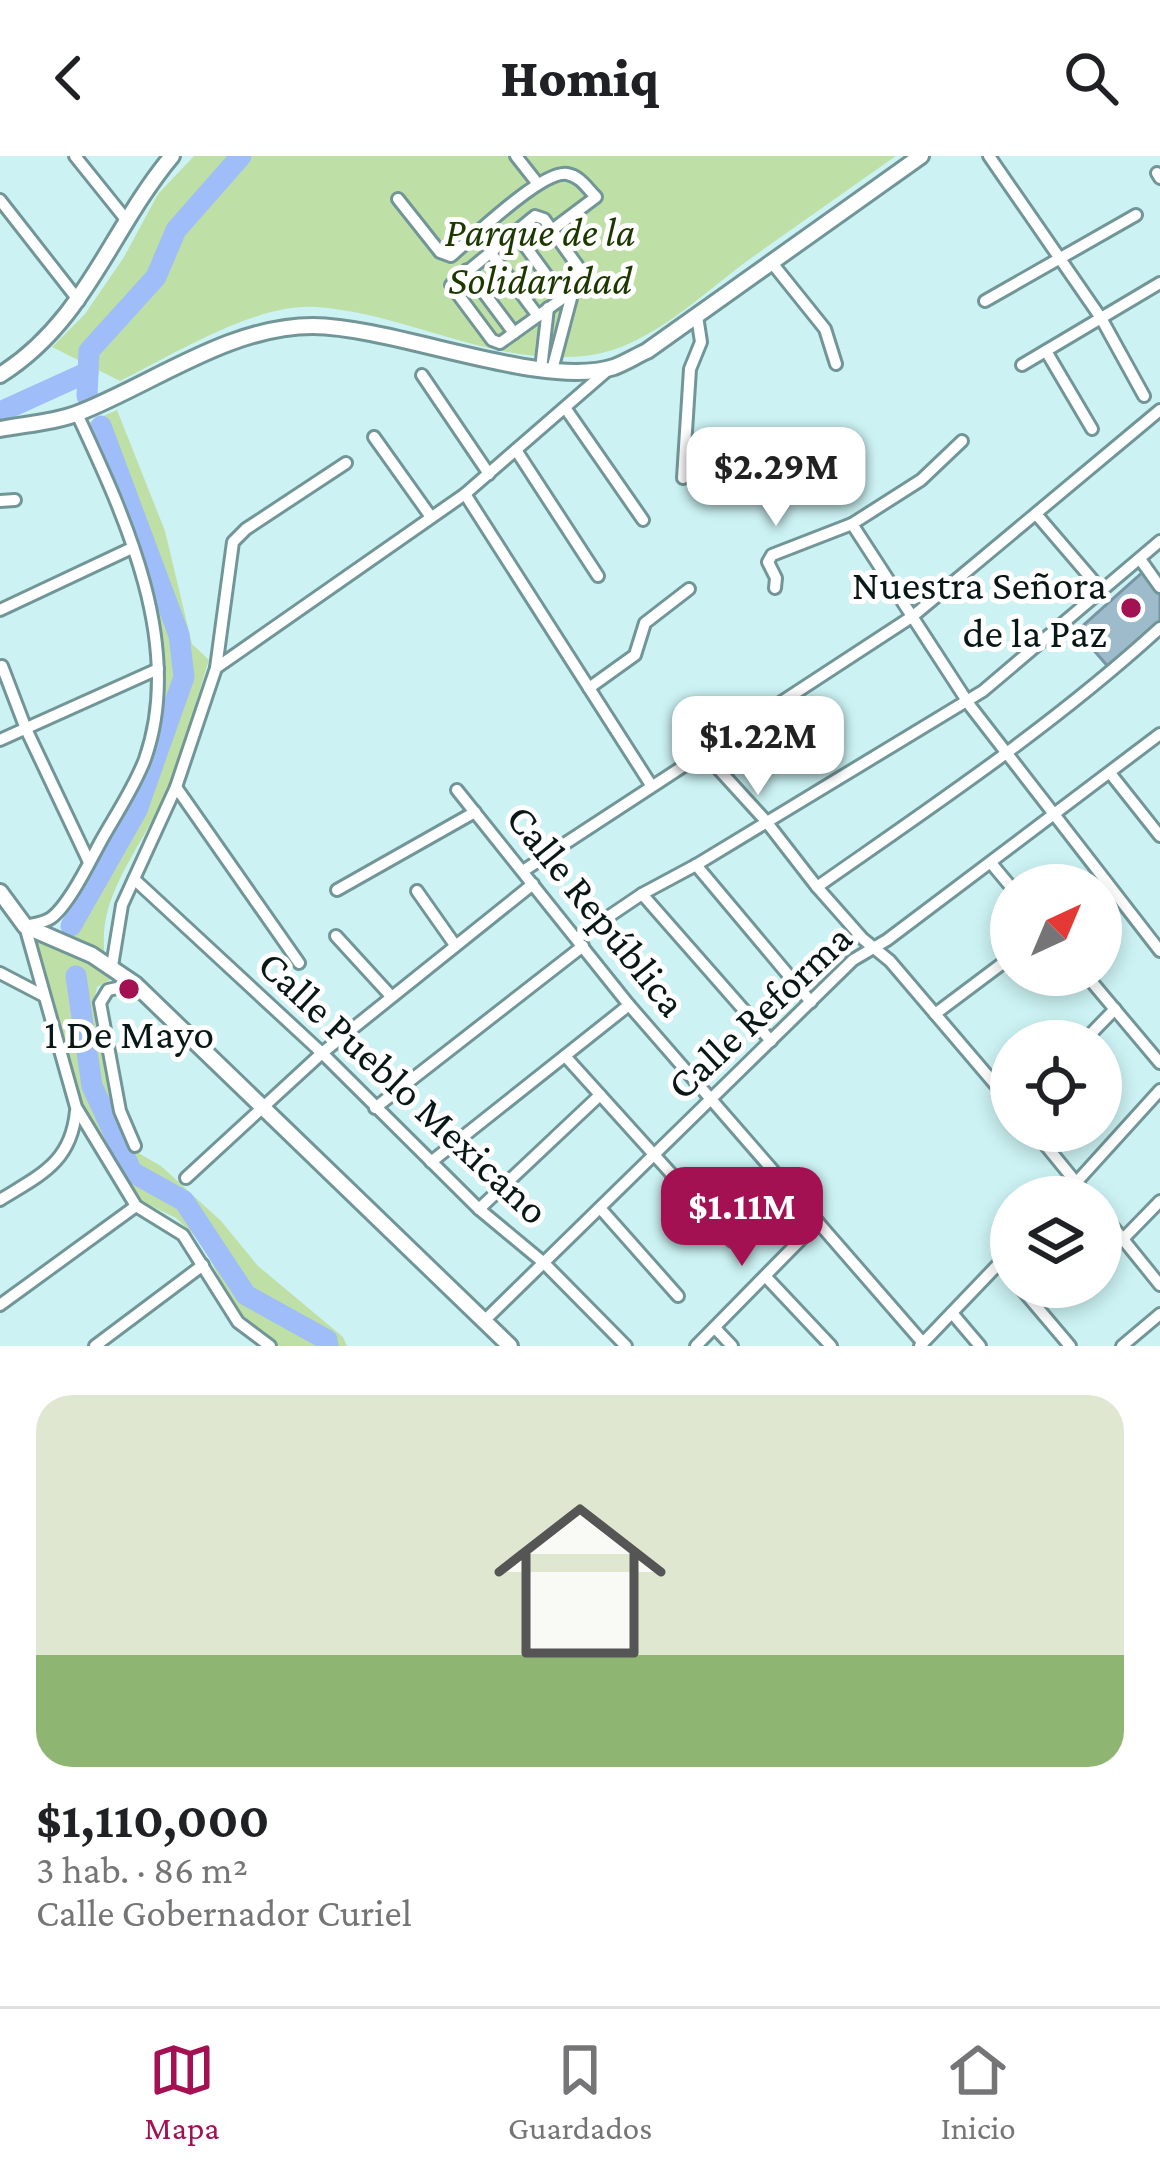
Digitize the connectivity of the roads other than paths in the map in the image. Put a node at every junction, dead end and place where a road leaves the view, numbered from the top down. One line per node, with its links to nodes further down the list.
1 (75, 156): 10 (street)
2 (172, 156): 10 (street)
3 (516, 156): 6 (street)
4 (921, 156): 15 (street)
5 (988, 156): 14 (street)
6 (538, 184): 7 (street); 11 (street)
7 (398, 199)
8 (0, 200): 19 (street)
9 (1136, 215): 14 (street)
10 (128, 222): 19 (street)
11 (552, 230): 12 (street); 18 (street)
12 (515, 232): 13 (street); 18 (street)
13 (490, 252): 16 (street); 21 (street)
14 (1060, 258): 20 (street); 23 (street)
15 (772, 263): 22 (street); 28 (street)
16 (467, 270): 26 (street); 26 (street)
17 (1159, 287): 23 (street)
18 (566, 295): 21 (street); 25 (street)
19 (79, 301): 32 (street)
20 (985, 301)
21 (543, 312): 24 (street); 26 (street)
22 (697, 316): 30 (street); 45 (street)
23 (1101, 318): 27 (street); 34 (street)
24 (545, 332): 25 (street); 31 (street)
25 (560, 332): 31 (street)
26 (514, 333)
27 (1046, 351): 29 (street); 39 (street)
28 (836, 364)
29 (1022, 365)
30 (610, 368): 31 (street); 35 (street)
31 (546, 370): 37 (street)
32 (0, 375)
33 (422, 375): 44 (street)
34 (1144, 396)
35 (566, 409): 42 (street); 51 (street)
36 (1160, 410): 49 (street)
37 (76, 414): 38 (street); 54 (street)
38 (0, 429)
39 (1091, 429)
40 (374, 437): 50 (street)
41 (962, 442): 52 (street)
42 (516, 450): 44 (street); 56 (street)
43 (346, 463): 65 (street)
44 (489, 475): 46 (street)
45 (683, 478)
46 (465, 494): 50 (street); 67 (street)
47 (0, 500): 48 (street)
48 (15, 500)
49 (1036, 514): 60 (street); 62 (street)
50 (431, 518): 65 (street)
51 (643, 520)
52 (852, 524): 58 (street); 62 (street)
53 (1160, 541): 55 (street)
54 (132, 548): 61 (street); 66 (street)
55 (1140, 559): 57 (street); 60 (street)
56 (598, 576)
57 (1160, 587)
58 (775, 588)
59 (689, 589): 67 (street)
60 (1102, 591): 68 (street)
61 (0, 610)
62 (913, 616): 68 (street); 72 (street)
63 (1160, 628): 73 (street)
64 (2, 666): 69 (street)
65 (216, 668): 76 (street)
66 (158, 670): 69 (street); 82 (street)
67 (590, 688): 75 (street)
68 (966, 700): 73 (street); 80 (street)
69 (26, 728): 71 (street); 82 (street)
70 (1160, 734): 74 (street, Calle Reforma)
71 (0, 740)
72 (703, 752): 75 (street); 80 (street)
73 (1007, 753): 79 (street); 88 (street)
74 (1110, 773): 79 (street, Calle Reforma); 81 (street)
75 (651, 784): 85 (street)
76 (176, 787): 86 (street); 99 (street)
77 (457, 790): 78 (street, Calle República)
78 (475, 812): 85 (street, Calle República); 89 (street)
79 (1053, 817): 83 (street, Calle Reforma); 98 (street)
80 (765, 820): 84 (street); 88 (street)
81 (1160, 836)
82 (89, 862): 93 (street)
83 (991, 863): 97 (street, Calle Reforma)
84 (696, 866): 92 (street); 107 (street)
85 (523, 871): 87 (street, Calle República)
86 (134, 879): 100 (street); 113 (street, Calle Pueblo Mexicano)
87 (533, 884): 95 (street, Calle República); 96 (street)
88 (817, 887): 97 (street)
89 (337, 890)
90 (417, 891): 96 (street)
91 (0, 892): 93 (street)
92 (642, 894): 95 (street); 112 (street)
93 (25, 926): 100 (street); 105 (street)
94 (336, 936): 104 (street)
95 (580, 942): 108 (street, Calle República); 122 (street)
96 (454, 946): 104 (street)
97 (874, 947): 107 (street, Calle Reforma); 110 (street)
98 (1160, 951)
99 (299, 964)
100 (112, 966): 103 (street)
101 (0, 973): 105 (street)
102 (990, 973): 110 (street)
103 (135, 983): 121 (street); 123 (street)
104 (390, 995): 113 (street)
105 (44, 996): 120 (street)
106 (1104, 996): 109 (street)
107 (811, 1002): 112 (street, Calle Reforma)
108 (629, 1005): 114 (street); 119 (street, Calle República)
109 (1115, 1009): 111 (street); 115 (street)
110 (935, 1014): 116 (street)
111 (1104, 1020)
112 (771, 1041): 119 (street, Calle Reforma)
113 (322, 1053): 121 (street); 122 (street, Calle Pueblo Mexicano)
114 (565, 1056): 118 (street); 126 (street)
115 (1160, 1063)
116 (990, 1078)
117 (1160, 1090): 128 (street)
118 (600, 1095): 125 (street); 134 (street)
119 (710, 1097): 125 (street, Calle Reforma); 135 (street, Calle República)
120 (76, 1107): 130 (street); 132 (street)
121 (260, 1107): 129 (street); 148 (street)
122 (374, 1108): 126 (street, Calle Pueblo Mexicano)
123 (135, 1146)
124 (1051, 1152): 127 (street)
125 (655, 1155): 133 (street, Calle Reforma); 137 (street)
126 (431, 1162): 134 (street, Calle Pueblo Mexicano)
127 (1070, 1176)
128 (1082, 1176)
129 (186, 1178)
130 (0, 1200)
131 (1160, 1201): 136 (street)
132 (136, 1206): 139 (street); 144 (street)
133 (600, 1208): 138 (street, Calle Reforma); 143 (street)
134 (478, 1209): 138 (street, Calle Pueblo Mexicano)
135 (818, 1222): 141 (street); 150 (street, Calle República)
136 (1123, 1239): 142 (street)
137 (732, 1241)
138 (544, 1263): 148 (street, Calle Reforma); 154 (street, Calle Pueblo Mexicano)
139 (203, 1265): 151 (street); 152 (street)
140 (990, 1273): 146 (street)
141 (766, 1277): 149 (street); 157 (street)
142 (1160, 1286)
143 (678, 1296)
144 (0, 1305)
145 (1038, 1308): 159 (street)
146 (952, 1313): 150 (street); 158 (street)
147 (1160, 1313): 160 (street)
148 (484, 1321): 153 (street)
149 (715, 1328): 155 (street); 156 (street)
150 (922, 1345)
151 (95, 1346)
152 (270, 1346)
153 (510, 1346)
154 (626, 1346)
155 (696, 1346)
156 (732, 1346)
157 (831, 1346)
158 (980, 1346)
159 (1070, 1346)
160 (1122, 1346)

